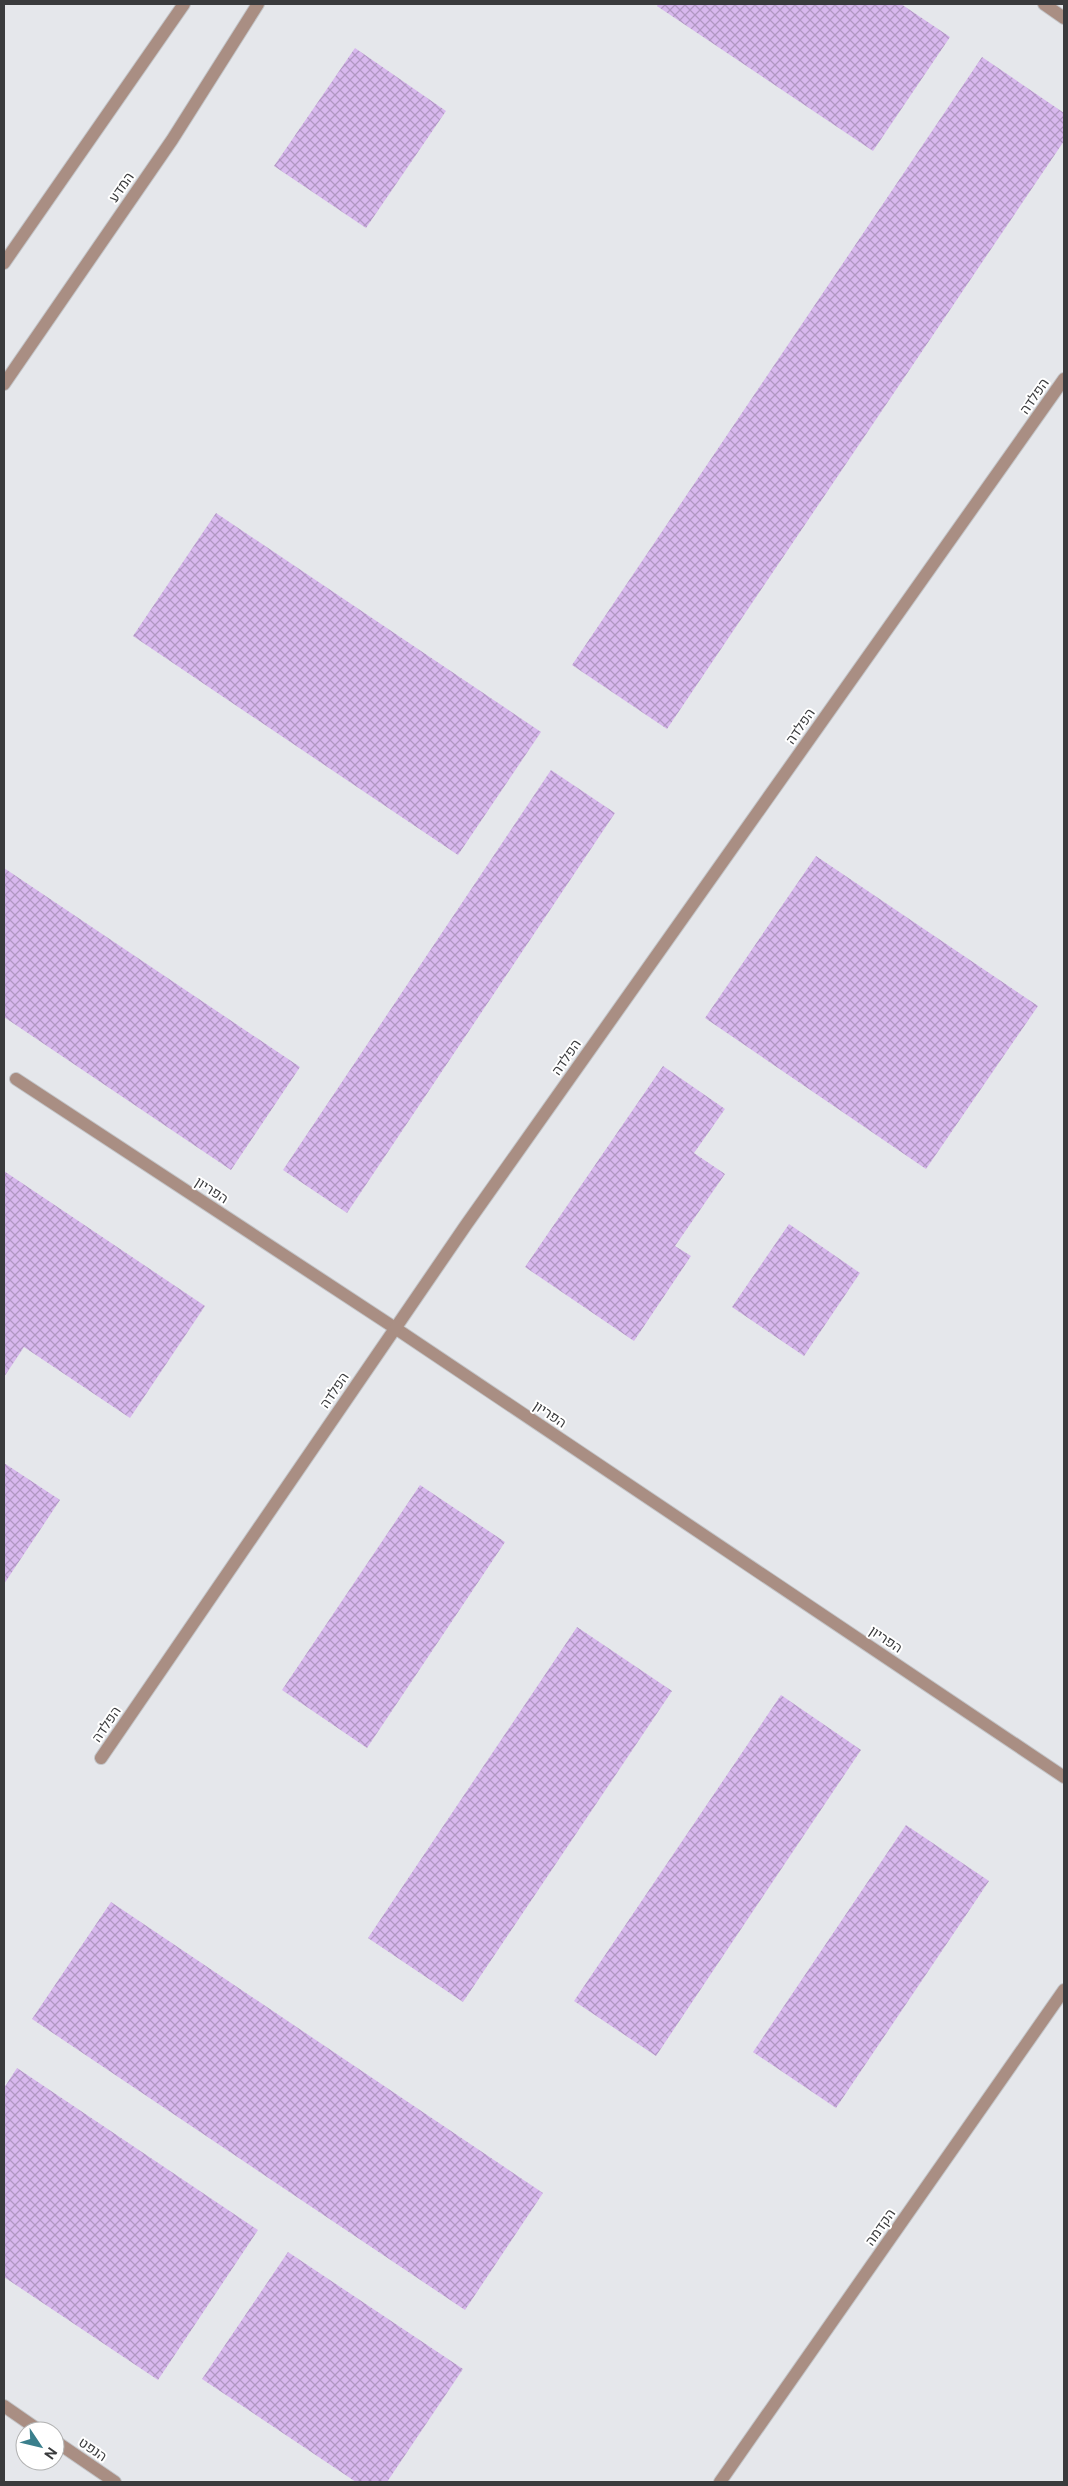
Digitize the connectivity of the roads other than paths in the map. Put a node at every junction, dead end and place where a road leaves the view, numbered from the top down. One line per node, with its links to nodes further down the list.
1 (184, 4): 5 (street)
2 (258, 4): 7 (street, המדע)
3 (1044, 4): 4 (street)
4 (1064, 18)
5 (4, 263)
6 (1064, 379): 9 (street, הפלדה)
7 (4, 384)
8 (16, 1079): 9 (street, הפריון)
9 (395, 1328): 10 (street, הפלדה); 11 (street, הפריון)
10 (101, 1758)
11 (1064, 1777)
12 (1064, 1990): 17 (street, הקדמה)
13 (4, 2406): 14 (street)
14 (26, 2421)
15 (65, 2448): 16 (street, הנפט)
16 (115, 2482)
17 (720, 2482)

